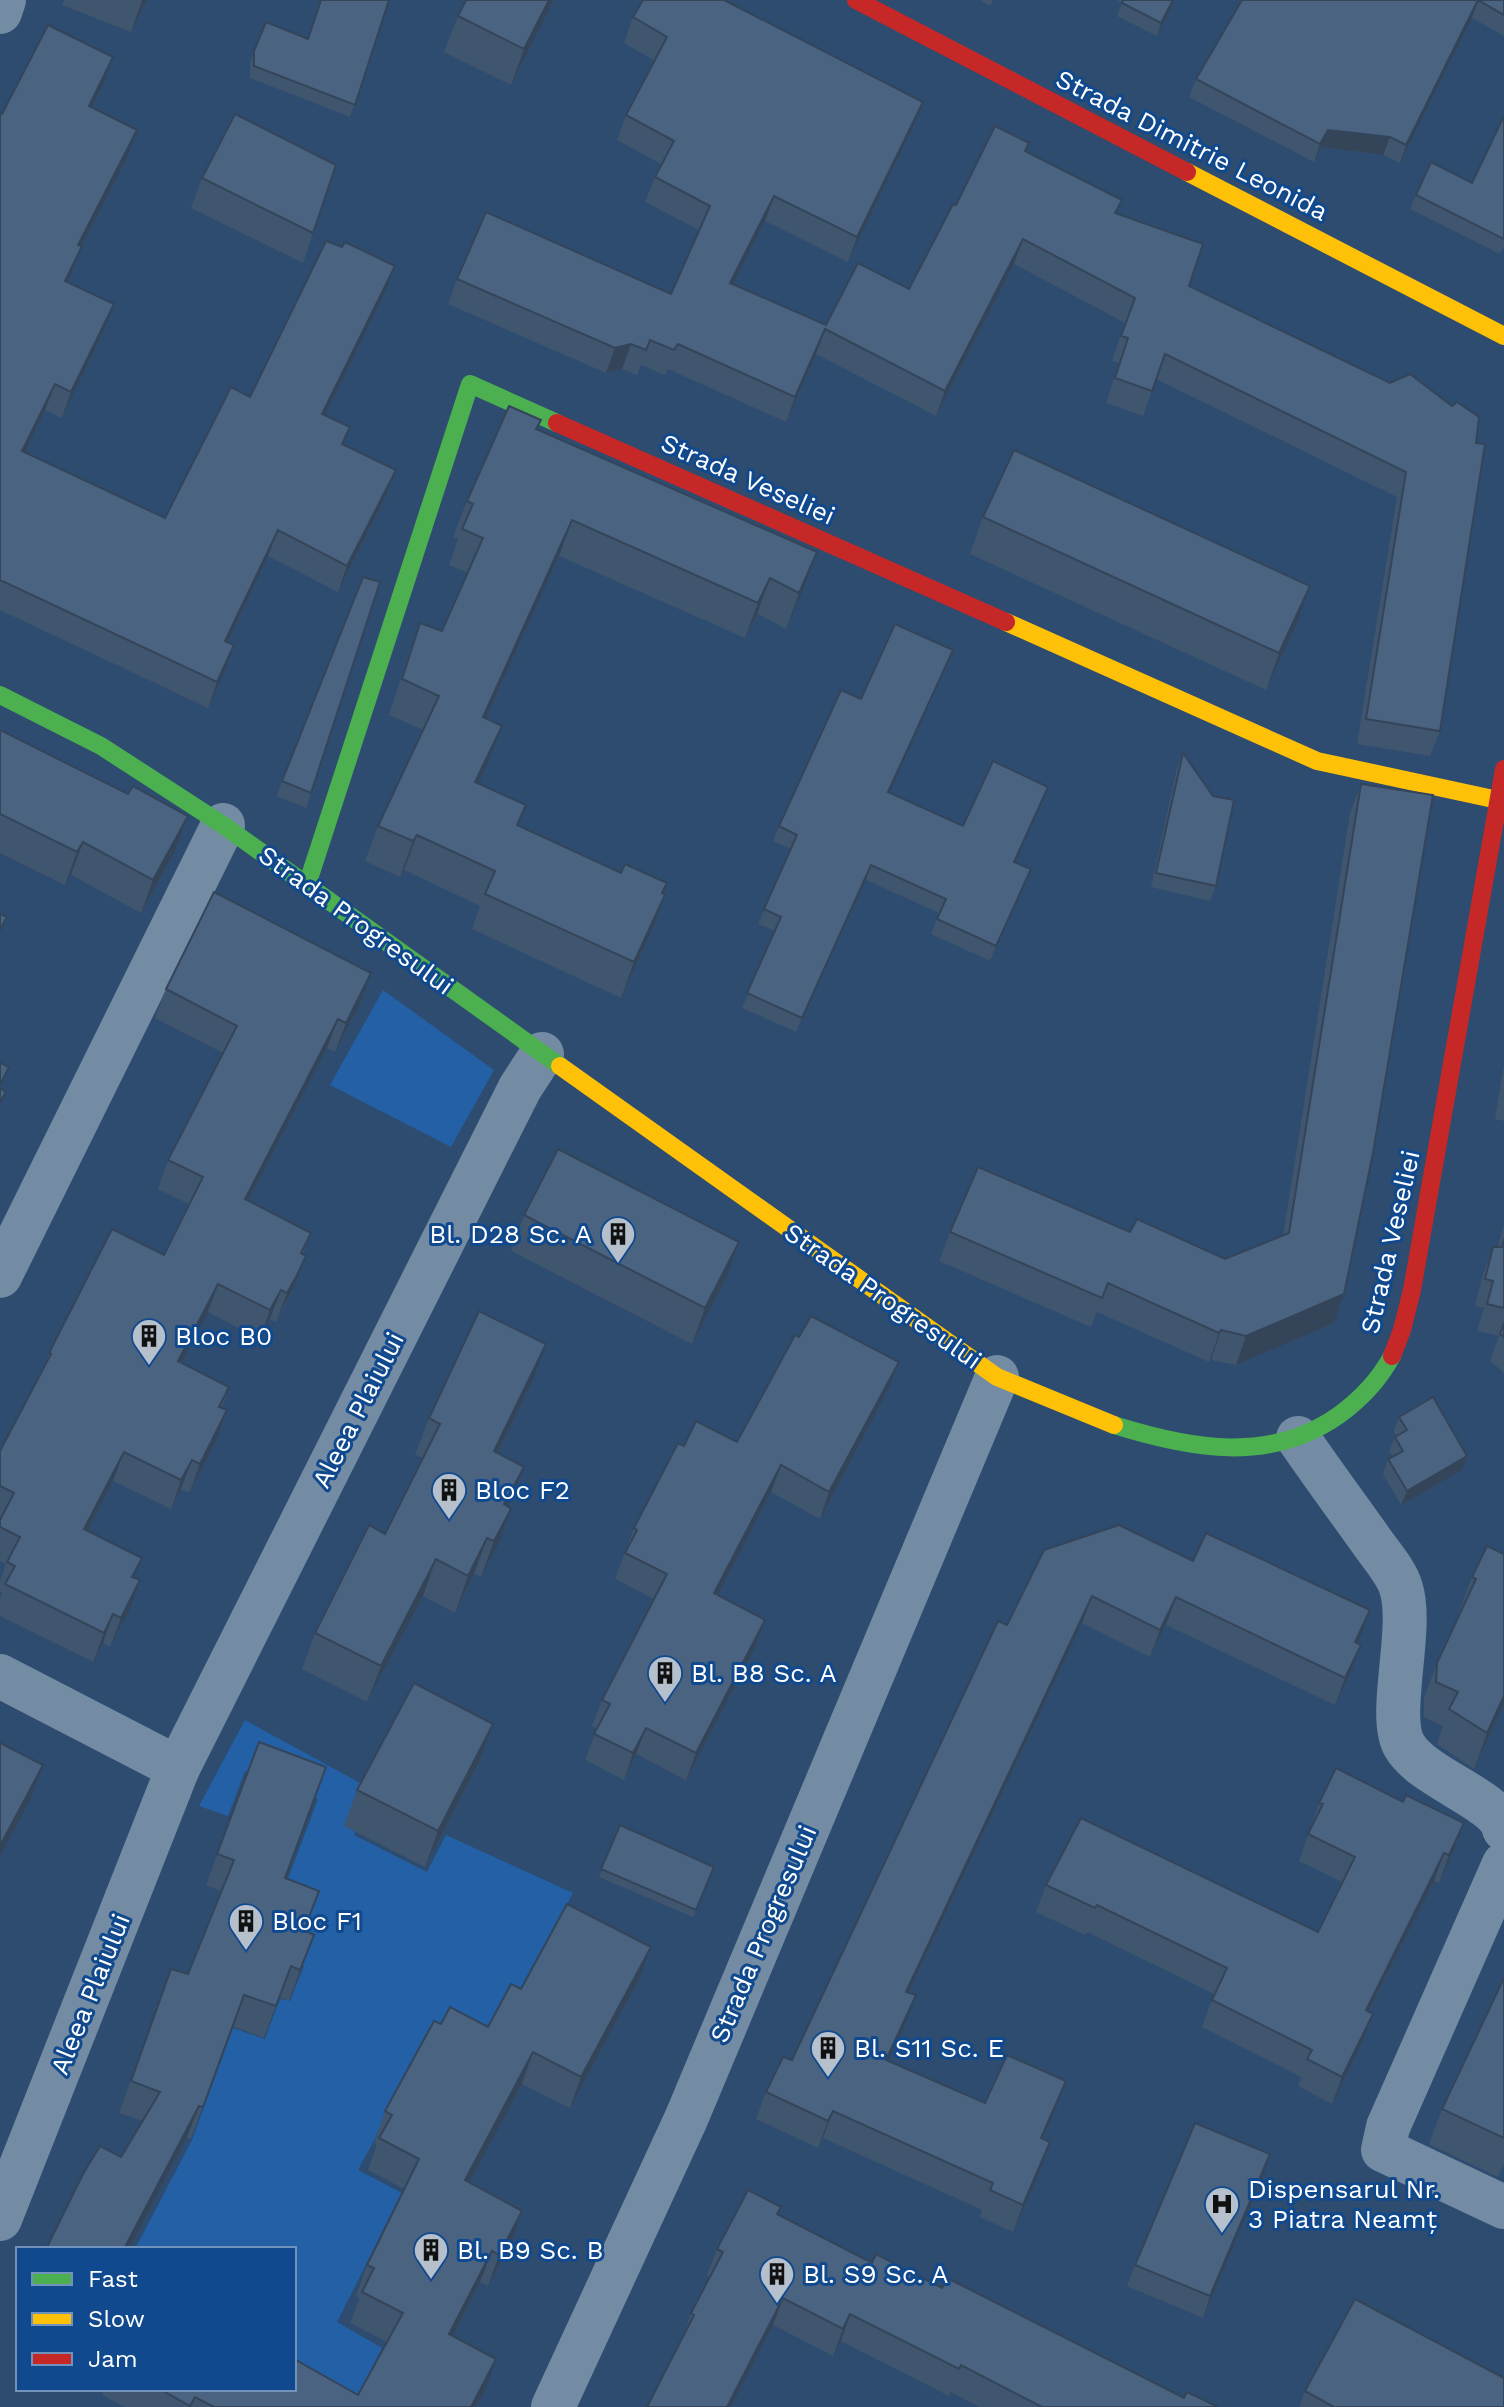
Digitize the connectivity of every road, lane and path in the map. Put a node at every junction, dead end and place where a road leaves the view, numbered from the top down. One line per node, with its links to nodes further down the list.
1 (4, 0): 3 (street)
2 (856, 0): 4 (street, Strada Dimitrie Leonida)
3 (0, 12)
4 (1504, 336)
5 (0, 695): 8 (street, Strada Progresului)
6 (1504, 769): 7 (street, Strada Veseliei)
7 (1498, 800): 9 (street, Strada Veseliei); 13 (street, Strada Veseliei)
8 (223, 825): 9 (street, Strada Progresului); 11 (street)
9 (307, 885): 10 (street, Strada Progresului)
10 (542, 1054): 12 (street, Strada Progresului); 15 (street, Aleea Plaiului)
11 (0, 1276)
12 (997, 1377): 13 (street, Strada Veseliei); 20 (street, Strada Progresului)
13 (1298, 1438): 16 (street)
14 (0, 1676): 15 (street)
15 (178, 1768): 19 (street, Aleea Plaiului)
16 (1504, 1829)
17 (1504, 1864): 18 (street)
18 (1504, 2207)
19 (0, 2219)
20 (553, 2407)

